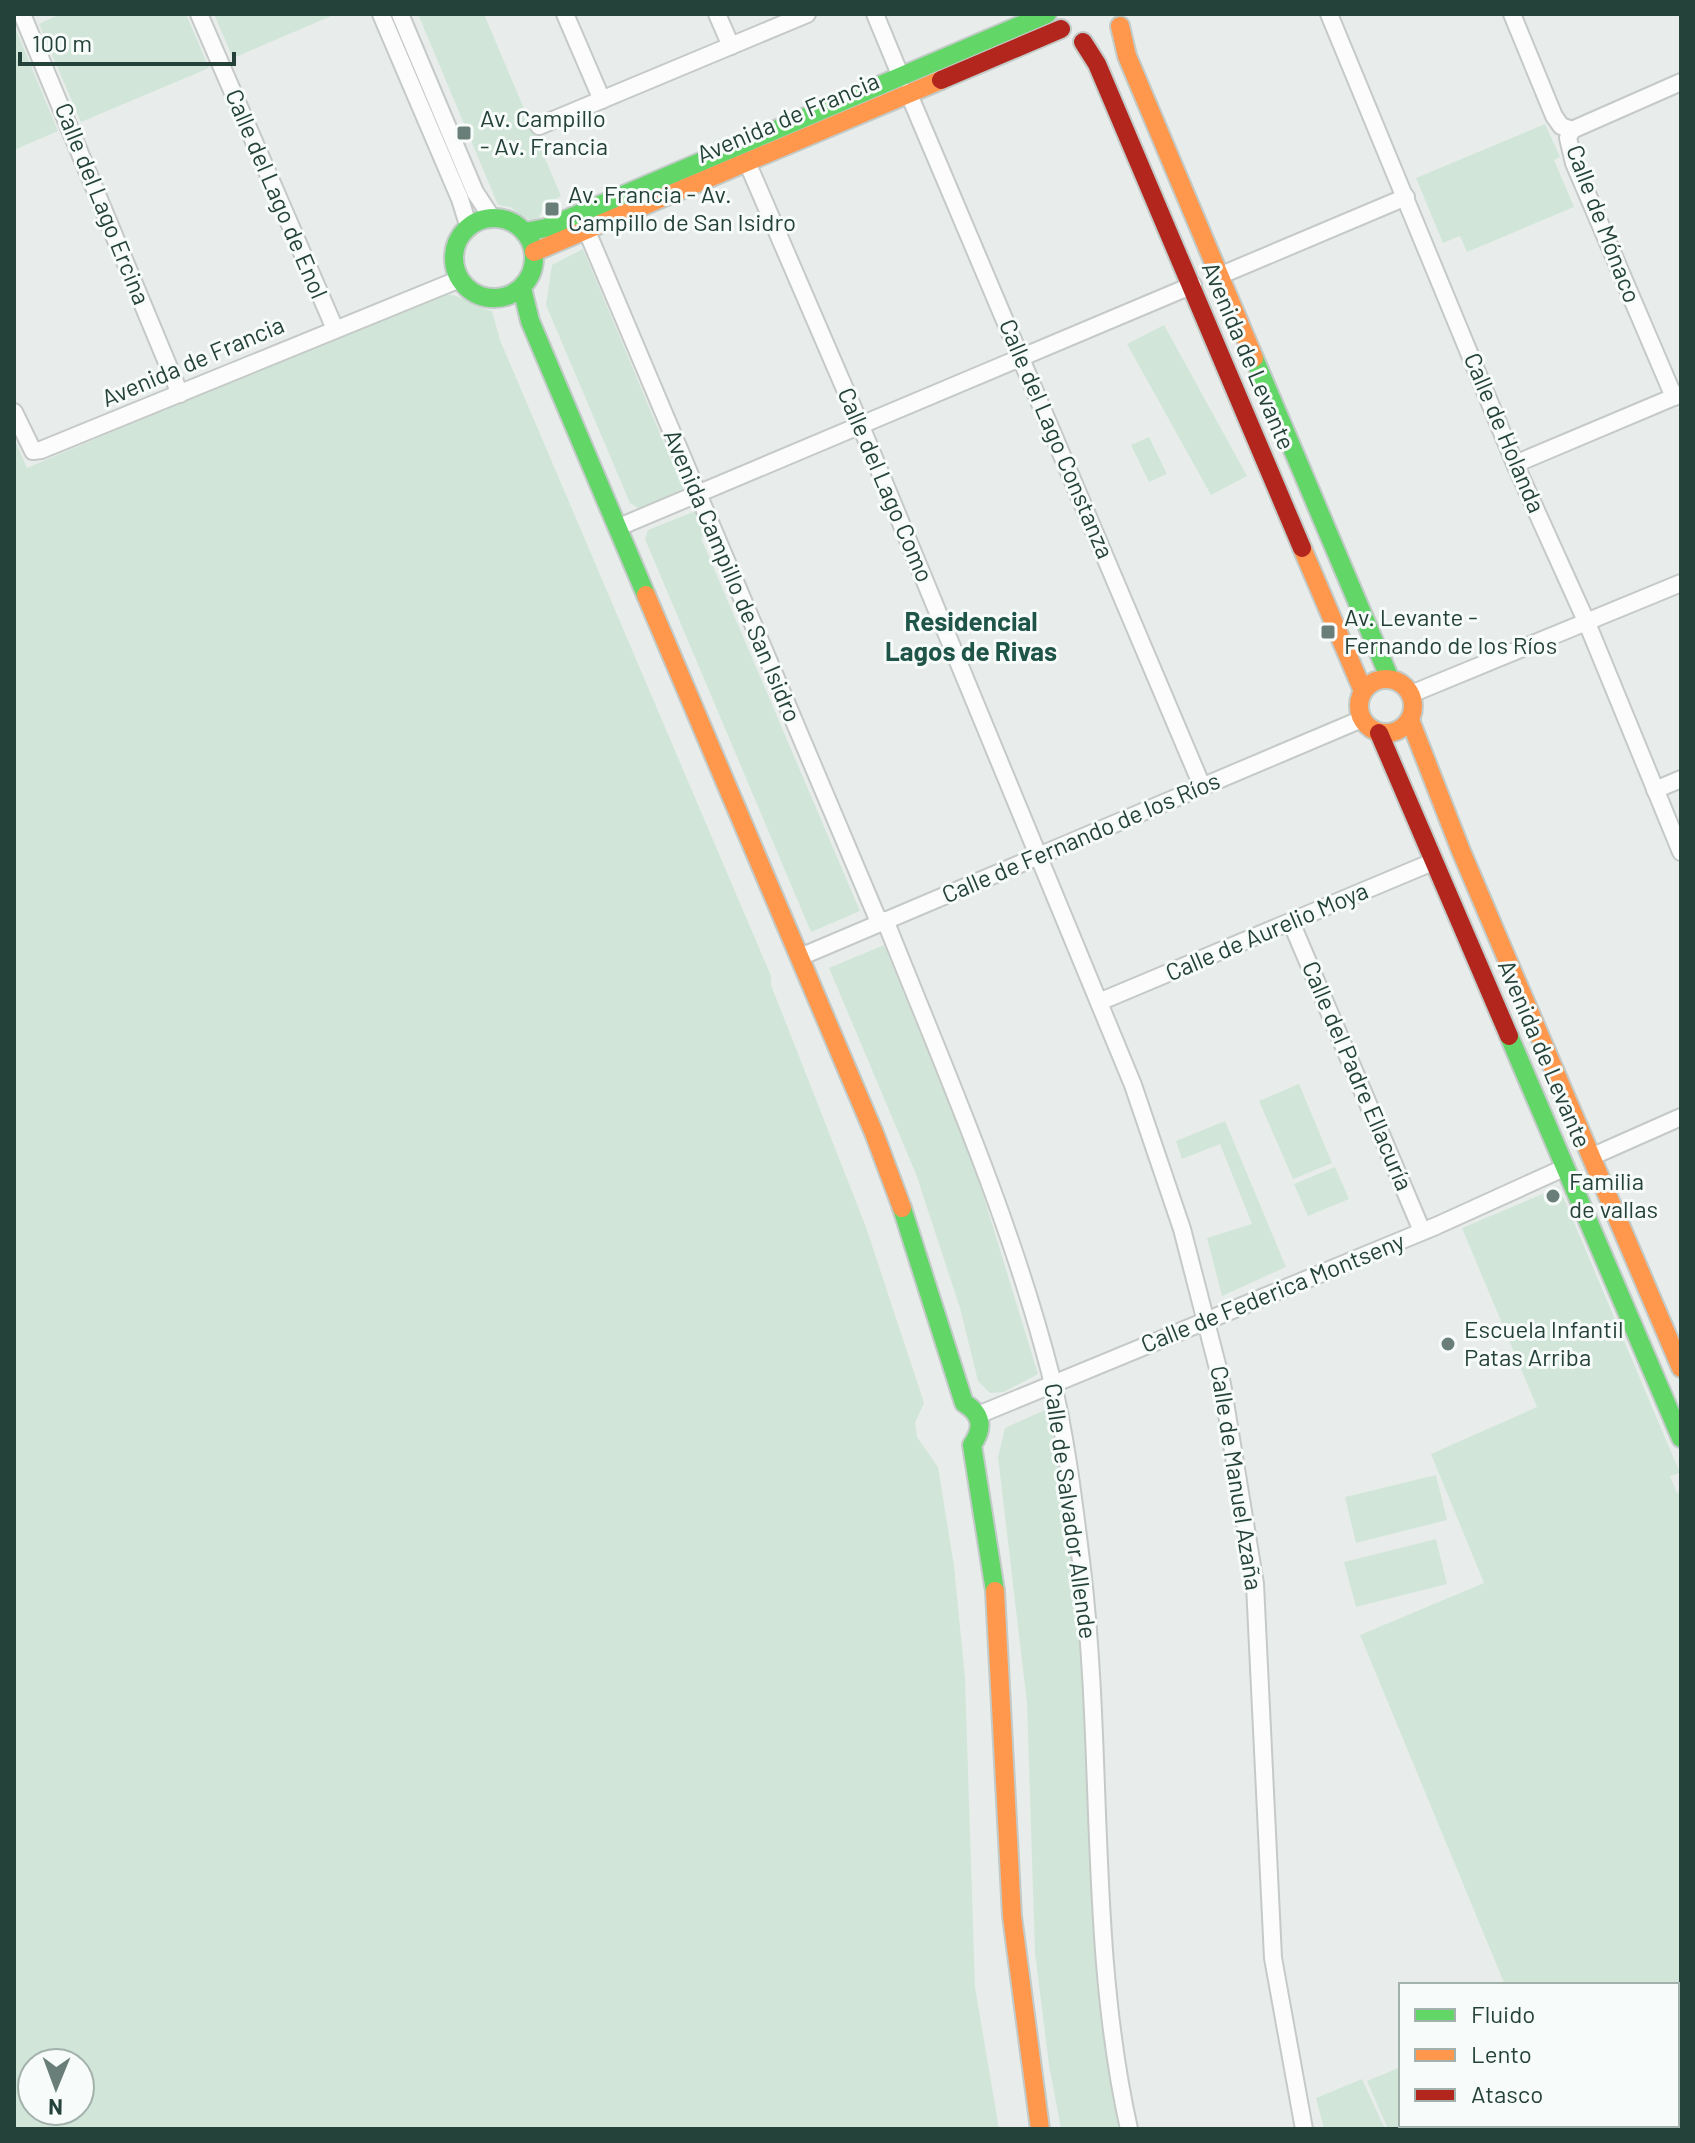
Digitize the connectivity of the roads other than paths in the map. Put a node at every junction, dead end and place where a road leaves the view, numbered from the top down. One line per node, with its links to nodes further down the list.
1 (22, 14): 34 (street, Calle del Lago Ercina)
2 (199, 14): 32 (street, Calle del Lago de Enol)
3 (381, 14): 24 (street)
4 (400, 14): 23 (street)
5 (565, 14): 18 (street)
6 (717, 14): 15 (street)
7 (807, 14): 15 (street)
8 (875, 14): 17 (street, Calle del Lago Constanza)
9 (1047, 14): 17 (street, Avenida de Francia)
10 (1329, 14): 22 (street, Calle de Holanda)
11 (1512, 14): 20 (street, Calle de Mónaco)
12 (1123, 20): 14 (street); 28 (street, Avenida de Levante)
13 (1057, 22): 14 (street); 17 (street, Avenida de Francia)
14 (1083, 42): 30 (street, Avenida de Levante)
15 (731, 46): 18 (street)
16 (1681, 82): 20 (street)
17 (904, 85): 21 (street, Avenida de Francia); 26 (street, Avenida de Francia); 33 (street, Calle del Lago Constanza)
18 (602, 100): 19 (street)
19 (539, 126)
20 (1572, 130): 35 (street, Calle de Mónaco)
21 (747, 162): 25 (street, Avenida de Francia); 37 (street, Calle del Lago Como)
22 (1406, 197): 28 (street); 38 (street, Calle de Holanda)
23 (492, 218): 24 (street); 26 (street)
24 (469, 228): 29 (street)
25 (586, 229): 27 (street, Avenida de Francia); 39 (street, Avenida Campillo de San Isidro)
26 (525, 232): 27 (street)
27 (534, 252): 31 (street)
28 (1219, 276): 43 (street, Avenida de Levante)
29 (460, 279): 31 (street); 32 (street, Avenida de Francia)
30 (1193, 285): 33 (street); 44 (street, Avenida de Levante)
31 (522, 288): 40 (street)
32 (335, 329): 34 (street, Avenida de Francia)
33 (1021, 356): 37 (street); 50 (street, Calle del Lago Constanza)
34 (180, 394): 36 (street, Avenida de Francia)
35 (1678, 396): 38 (street)
36 (14, 412)
37 (860, 424): 39 (street); 53 (street, Calle del Lago Como)
38 (1515, 464): 42 (street, Calle de Holanda)
39 (698, 495): 40 (street); 55 (street, Avenida Campillo de San Isidro)
40 (619, 527): 57 (street)
41 (1681, 583): 42 (street)
42 (1587, 623): 45 (street); 51 (street, Calle de Holanda)
43 (1390, 679): 44 (street); 45 (street)
44 (1363, 691): 46 (street)
45 (1411, 694): 47 (street)
46 (1362, 719): 48 (street); 50 (street, Calle de Fernando de los Ríos)
47 (1410, 720): 48 (street); 60 (street, Avenida de Levante)
48 (1379, 733): 54 (street, Avenida de Levante)
49 (1681, 779): 51 (street)
50 (1202, 786): 53 (street, Calle de Fernando de los Ríos)
51 (1655, 790): 52 (street, Calle de Holanda)
52 (1681, 852)
53 (1038, 855): 55 (street, Calle de Fernando de los Ríos); 58 (street, Calle de Manuel Azaña)
54 (1435, 861): 56 (street, Calle de Aurelio Moya); 61 (street, Avenida de Levante)
55 (882, 921): 57 (street, Calle de Fernando de los Ríos); 65 (street, Calle de Salvador Allende)
56 (1291, 922): 58 (street, Calle de Aurelio Moya); 62 (street, Calle del Padre Ellacuría)
57 (800, 957): 66 (street)
58 (1099, 1002): 63 (street, Calle de Manuel Azaña)
59 (1681, 1117): 60 (street)
60 (1593, 1156): 64 (street, Avenida de Levante)
61 (1566, 1167): 62 (street, Calle de Federica Montseny); 67 (street, Avenida de Levante)
62 (1422, 1231): 63 (street, Calle de Federica Montseny)
63 (1207, 1319): 65 (street, Calle de Federica Montseny); 70 (street, Calle de Manuel Azaña)
64 (1681, 1368)
65 (1053, 1385): 66 (street, Calle de Federica Montseny); 69 (street, Calle de Salvador Allende)
66 (978, 1415): 68 (street)
67 (1681, 1438)
68 (1040, 2129)
69 (1129, 2129)
70 (1304, 2129)

